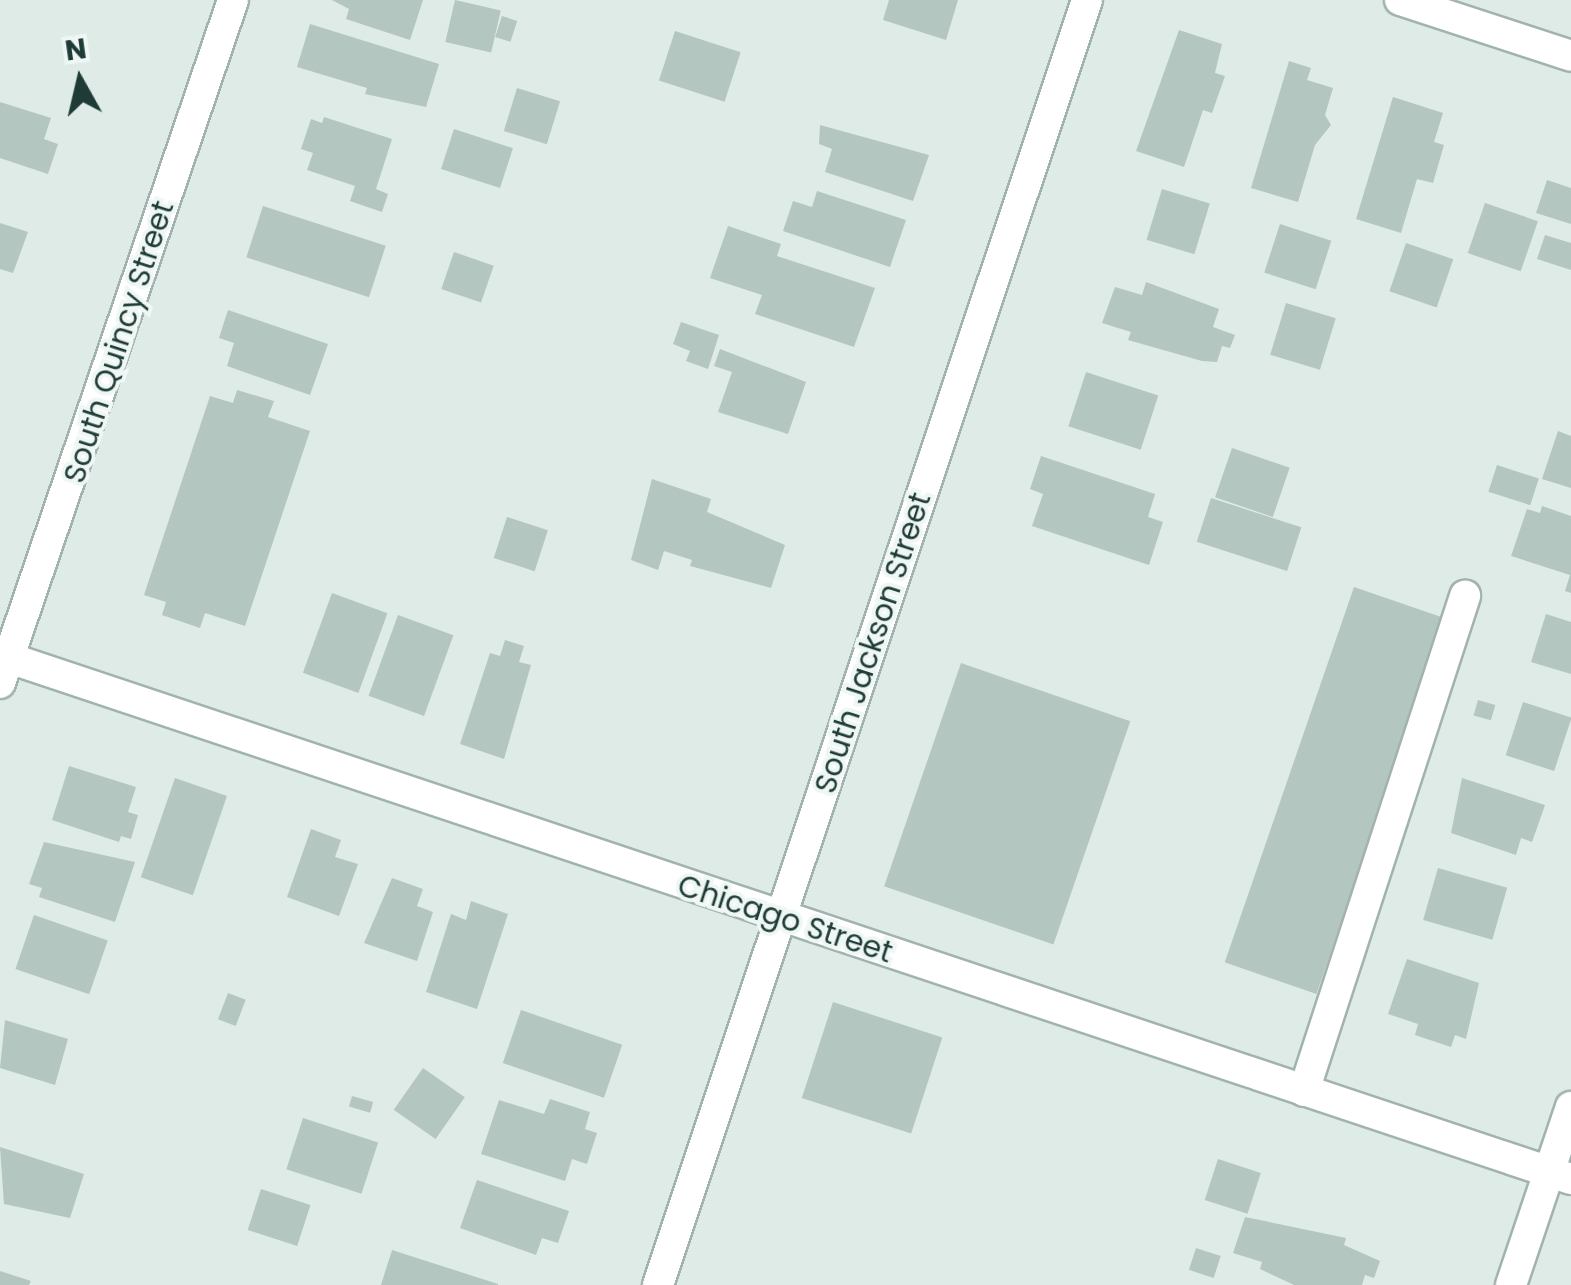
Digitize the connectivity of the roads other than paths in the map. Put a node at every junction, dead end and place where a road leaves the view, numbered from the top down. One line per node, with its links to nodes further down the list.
1 (234, 0): 6 (street, South Quincy Street)
2 (1087, 0): 7 (street, South Jackson Street)
3 (1400, 0): 4 (street)
4 (1571, 56)
5 (1464, 596): 8 (street)
6 (3, 665): 7 (street, Chicago Street)
7 (781, 918): 8 (street, Chicago Street); 11 (street, South Jackson Street)
8 (1304, 1091): 10 (street, Chicago Street)
9 (1571, 1106): 10 (street)
10 (1560, 1175): 12 (street)
11 (658, 1285)
12 (1511, 1285)

